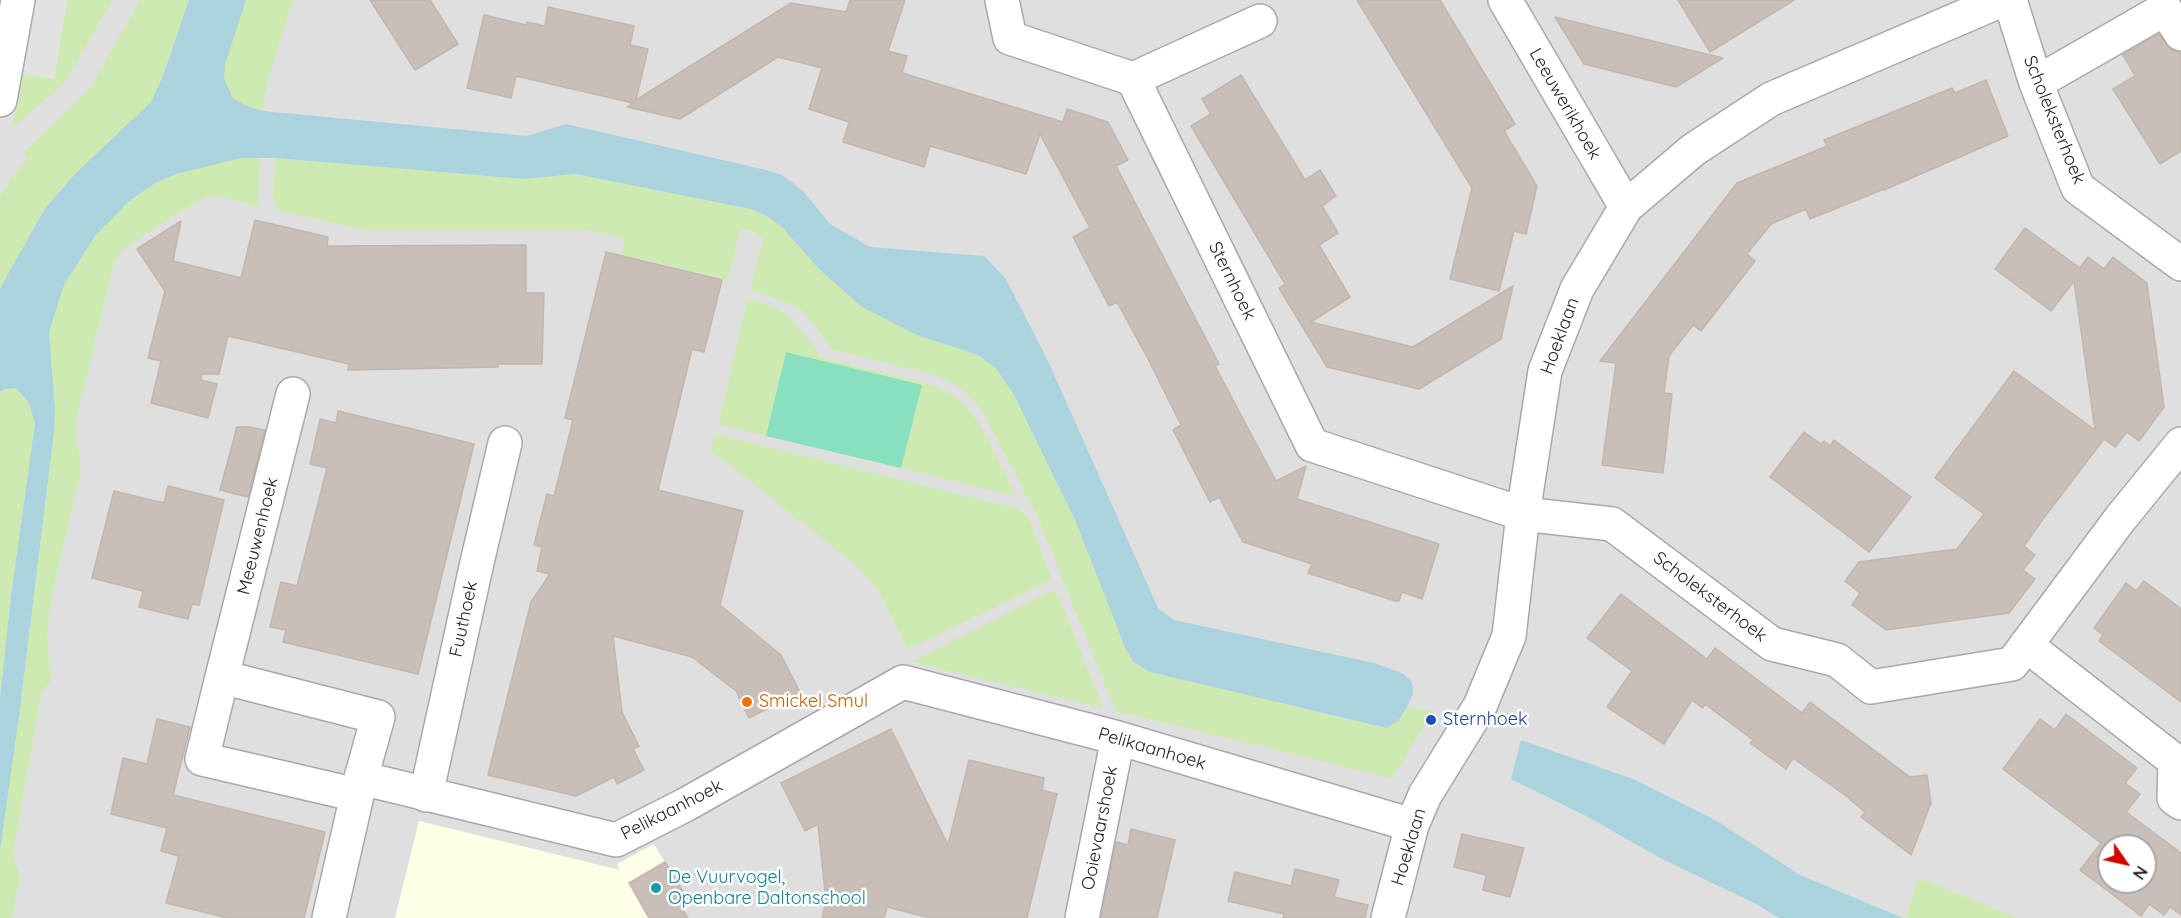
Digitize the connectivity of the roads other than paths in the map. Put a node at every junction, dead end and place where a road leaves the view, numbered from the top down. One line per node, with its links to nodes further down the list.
1 (18, 0): 10 (street)
2 (1002, 0): 8 (street)
3 (1505, 0): 11 (street, Leeuwerikhoek)
4 (2002, 0): 11 (street, Hoeklaan)
5 (2010, 0): 9 (street, Scholeksterhoek)
6 (1260, 21): 8 (street)
7 (2173, 22): 9 (street)
8 (1133, 79): 16 (street, Sternhoek)
9 (2036, 83): 12 (street, Scholeksterhoek)
10 (0, 100)
11 (1626, 207): 16 (street, Hoeklaan)
12 (2181, 264)
13 (293, 394): 18 (street, Meeuwenhoek)
14 (505, 443): 21 (street, Fuuthoek)
15 (2181, 444): 17 (street, Scholeksterhoek)
16 (1523, 514): 17 (street, Scholeksterhoek); 23 (street, Hoeklaan)
17 (2026, 645): 22 (street)
18 (222, 677): 20 (street); 20 (street, Pelikaanhoek)
19 (1118, 738): 21 (street, Pelikaanhoek); 23 (street, Pelikaanhoek); 25 (street, Ooievaarshoek)
20 (359, 787): 21 (street, Pelikaanhoek); 24 (street)
21 (426, 795)
22 (2181, 803)
23 (1412, 825): 26 (street, Hoeklaan)
24 (329, 918)
25 (1082, 918)
26 (1388, 918)

